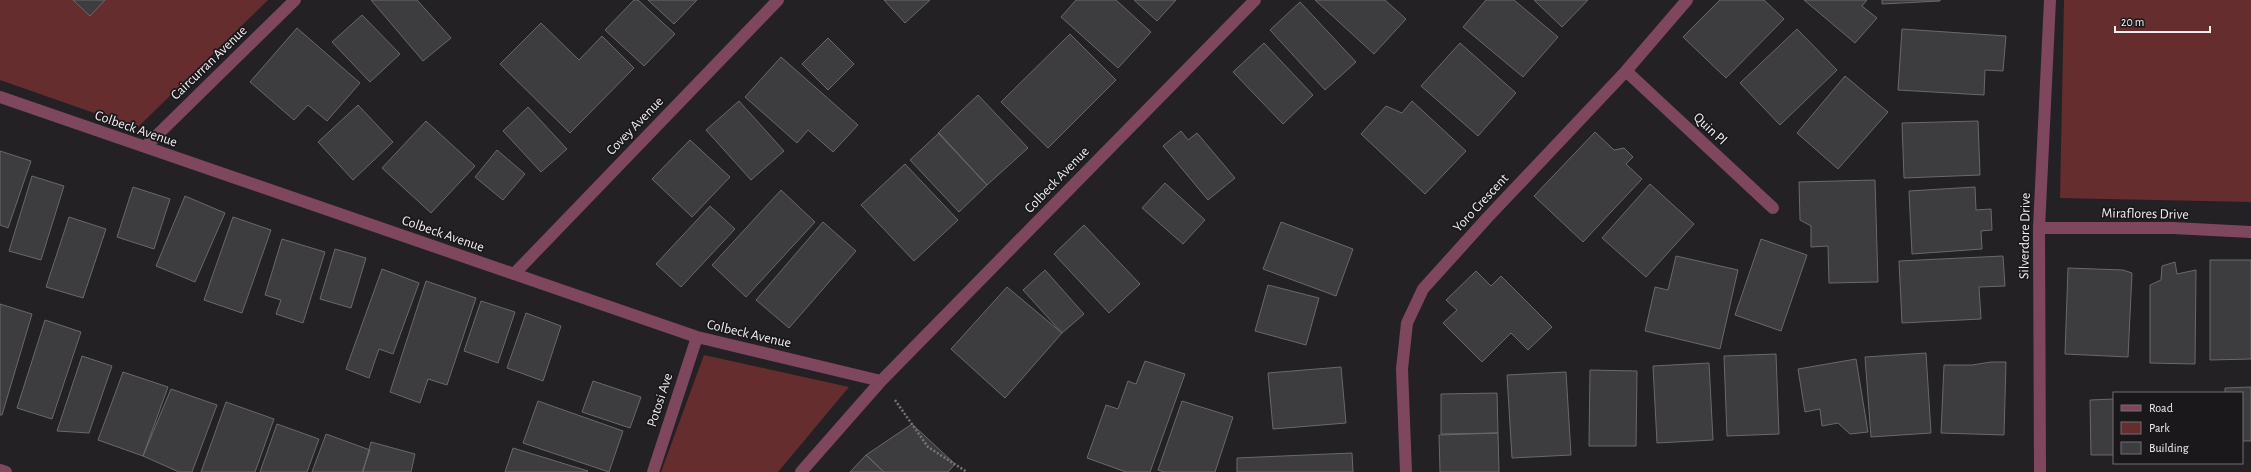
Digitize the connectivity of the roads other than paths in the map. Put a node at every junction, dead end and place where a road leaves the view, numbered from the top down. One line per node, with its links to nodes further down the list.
1 (295, 0): 8 (street, Caircurran Avenue)
2 (778, 0): 12 (street, Covey Avenue)
3 (1255, 0): 14 (street, Colbeck Avenue)
4 (1687, 0): 6 (street, Yoro Crescent)
5 (2050, 0): 10 (street, Silverdore Drive)
6 (1626, 71): 9 (street, Quin Pl); 19 (street, Yoro Crescent)
7 (0, 97): 8 (street, Colbeck Avenue)
8 (144, 148): 12 (street, Colbeck Avenue)
9 (1773, 208)
10 (2039, 228): 11 (street, Miraflores Drive); 20 (street, Silverdore Drive)
11 (2251, 232)
12 (514, 274): 13 (street, Colbeck Avenue)
13 (696, 338): 14 (street, Colbeck Avenue); 17 (street, Potosi Ave)
14 (881, 381): 18 (street, Colbeck Avenue)
15 (0, 470): 16 (street)
16 (6, 472)
17 (653, 472)
18 (801, 472)
19 (1406, 472)
20 (2040, 472)

